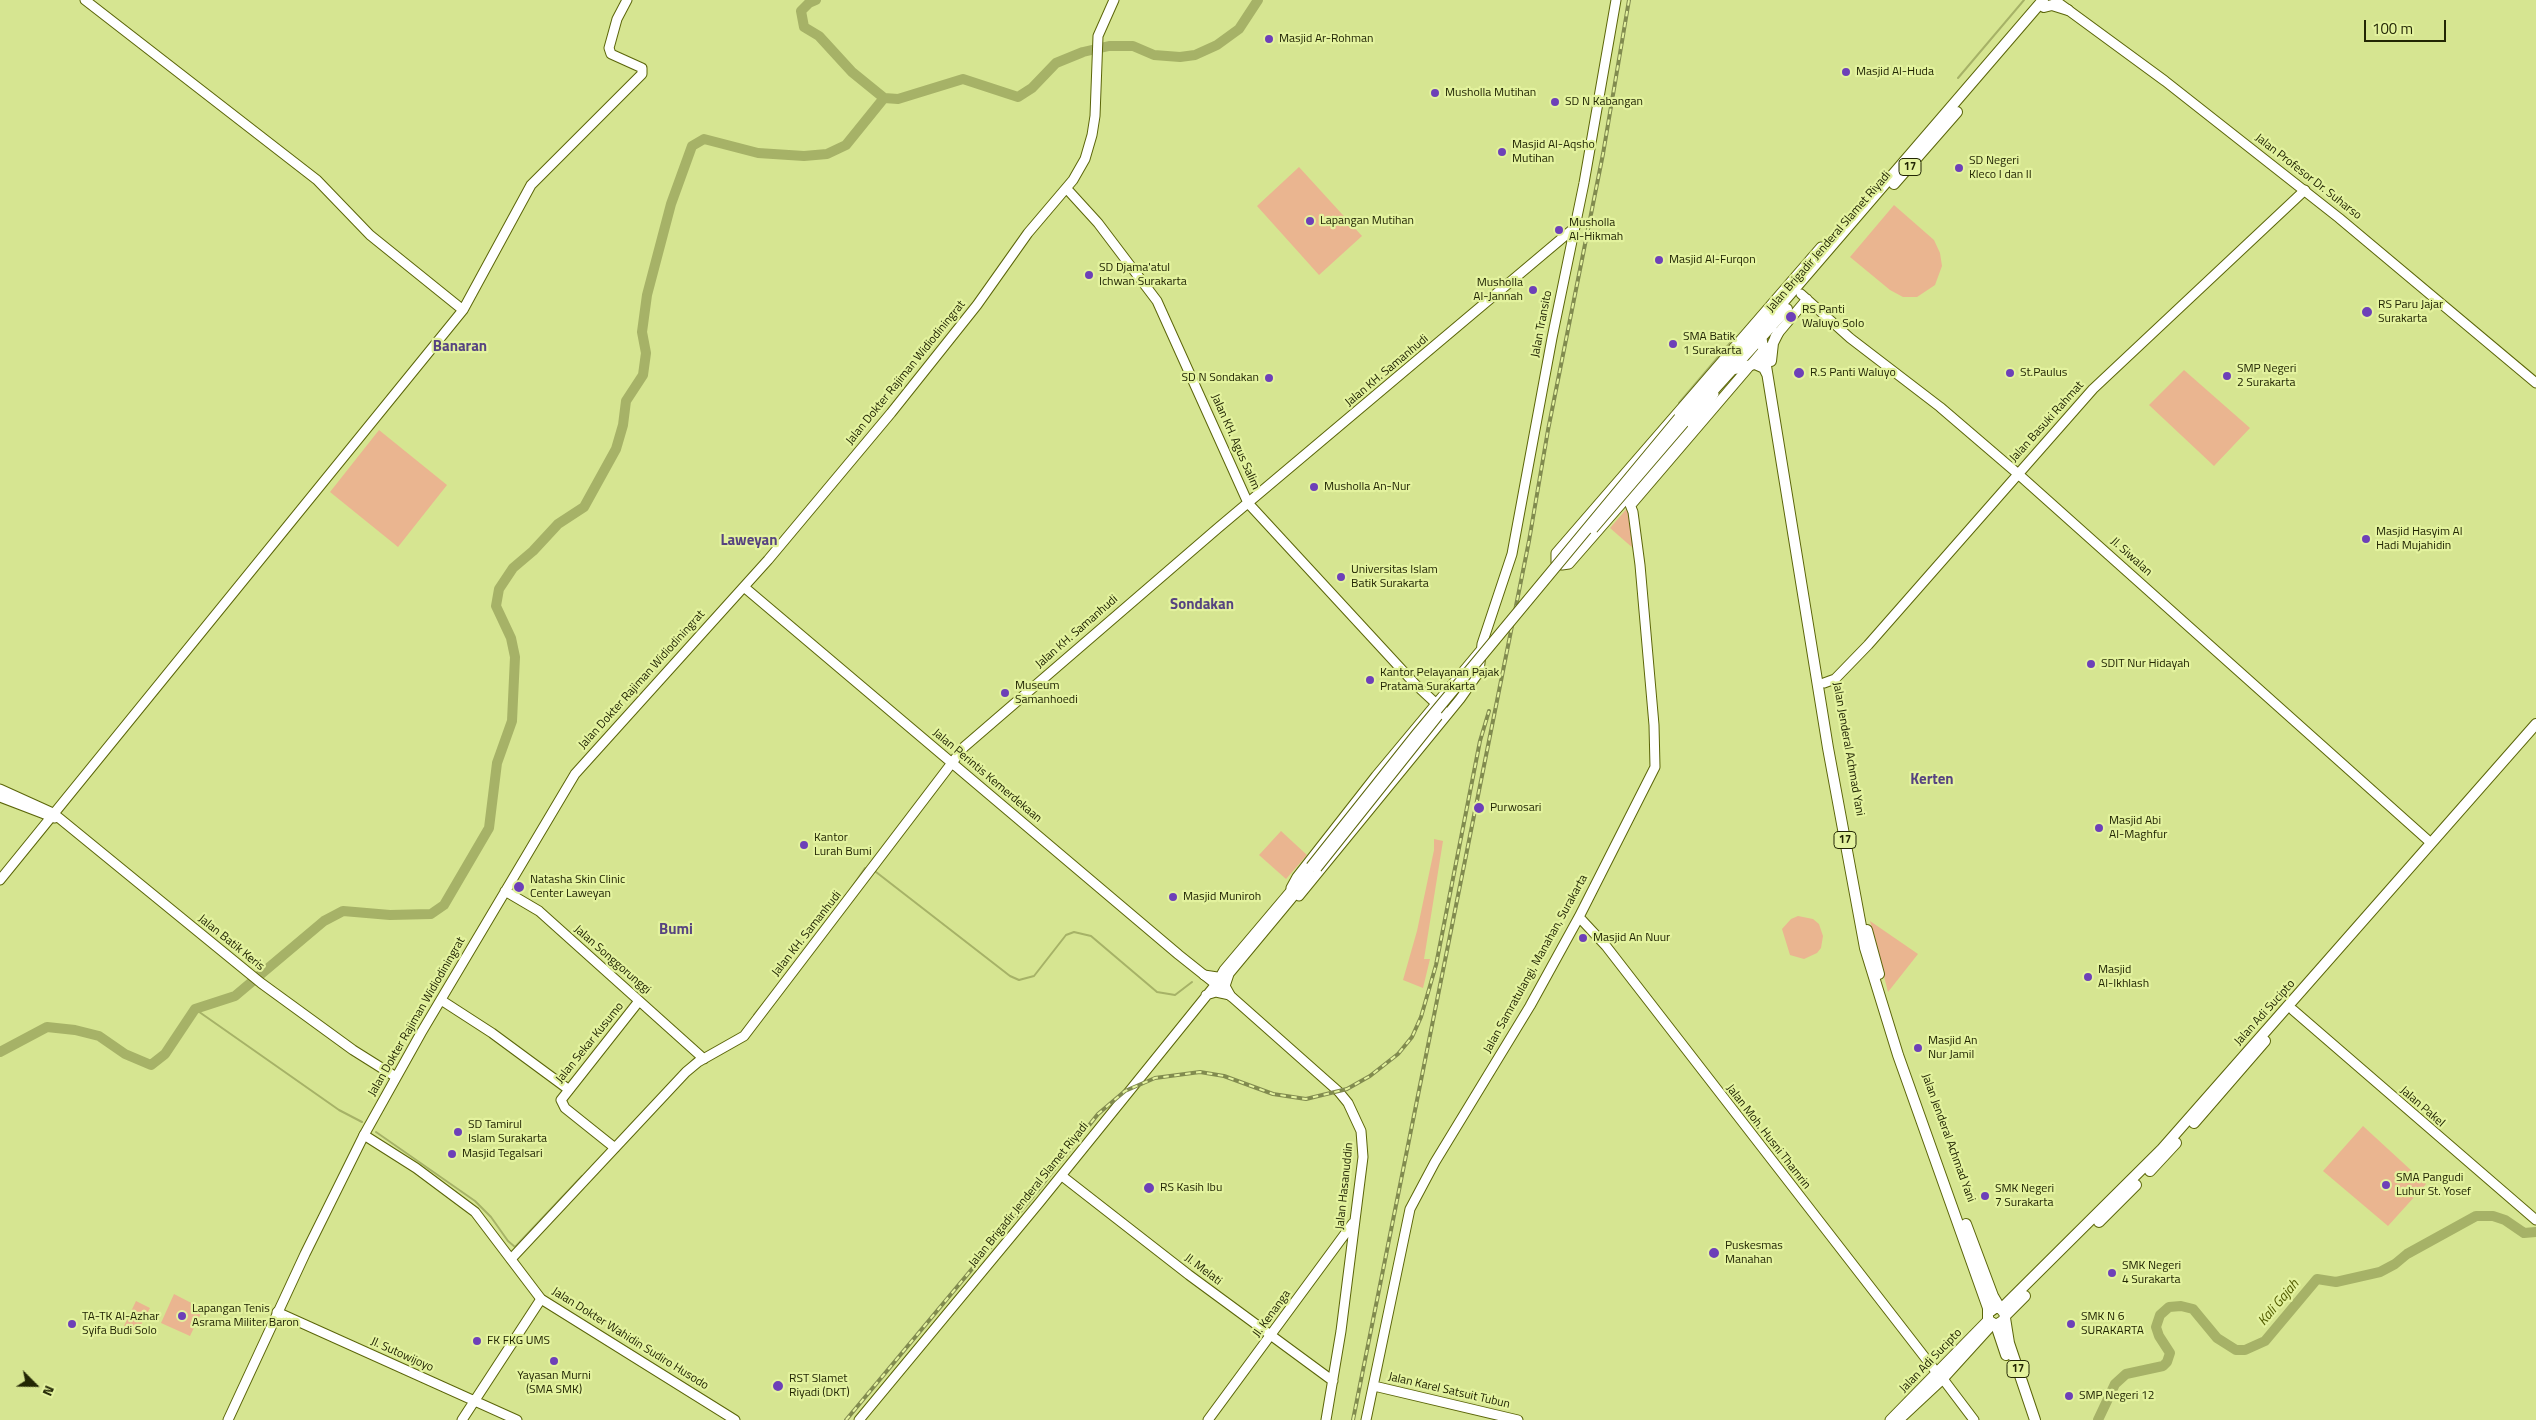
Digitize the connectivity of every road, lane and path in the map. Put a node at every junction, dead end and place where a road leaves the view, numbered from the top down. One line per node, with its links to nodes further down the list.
1 (85, 0): 11 (main road)
2 (627, 0): 11 (main road)
3 (1114, 0): 6 (main road, Jalan Dokter Rajiman Widiodiningrat)
4 (1616, 0): 8 (main road, Jalan Transito)
5 (2057, 3): 7 (main road, Jalan Profesor Dr. Suharso); 9 (highway, Jalan Brigadir Jenderal Slamet Riyadi / 17); 10 (highway, Jalan Brigadir Jenderal Slamet Riyadi / 17)
6 (1067, 189): 24 (main road, Jalan KH. Agus Salim); 26 (main road, Jalan Dokter Rajiman Widiodiningrat)
7 (2306, 189): 17 (main road, Jalan Profesor Dr. Suharso); 19 (main road, Jalan Profesor Dr. Suharso); 23 (main road, Jalan Basuki Rahmat)
8 (1573, 230): 24 (main road, Jalan KH. Samanhudi); 27 (main road, Jalan Transito)
9 (1824, 250): 13 (highway, Jalan Brigadir Jenderal Slamet Riyadi / 17); 25 (main road)
10 (1804, 296): 12 (main road); 13 (highway, Jalan Brigadir Jenderal Slamet Riyadi / 17); 23 (main road, Jl. Siwalan)
11 (463, 310): 41 (main road)
12 (1778, 333): 13 (main road); 14 (highway)
13 (1764, 337): 14 (highway, Jalan Jenderal Achmad Yani / 17); 15 (main road); 16 (highway); 18 (highway, Jalan Jenderal Achmad Yani / 17); 22 (main road)
14 (1771, 361): 21 (highway, Jalan Jenderal Achmad Yani / 17)
15 (1752, 364): 16 (highway); 18 (highway); 25 (main road)
16 (1734, 369): 20 (highway)
17 (2536, 377)
18 (1768, 380): 21 (highway, Jalan Jenderal Achmad Yani / 17)
19 (2536, 383)
20 (1716, 389): 22 (highway); 25 (main road)
21 (1777, 418): 30 (highway, Jalan Jenderal Achmad Yani / 17)
22 (1682, 420): 44 (highway, bridge)
23 (2017, 473): 30 (main road, Jalan Basuki Rahmat); 43 (main road, Jl. Siwalan)
24 (1248, 503): 31 (main road, Jalan KH. Agus Salim); 38 (main road, Jalan KH. Samanhudi)
25 (1630, 503): 49 (main road, Jalan Samratulangi, Manahan, Surakarta)
26 (744, 587): 38 (main road, Jalan Perintis Kemerdekaan); 47 (main road, Jalan Dokter Rajiman Widiodiningrat)
27 (1481, 650): 28 (main road); 29 (main road)
28 (1471, 660): 29 (main road); 32 (main road)
29 (1480, 666): 34 (main road)
30 (1827, 682): 35 (highway, Jalan Jenderal Achmad Yani / 17)
31 (1417, 686): 32 (main road); 33 (main road, Jalan KH. Agus Salim)
32 (1447, 688): 33 (main road)
33 (1435, 703): 34 (main road, Jalan KH. Agus Salim); 46 (main road)
34 (1448, 714): 48 (main road)
35 (1826, 716): 69 (highway, Jalan Jenderal Achmad Yani / 17); 70 (highway, Jalan Jenderal Achmad Yani / 17)
36 (2536, 724): 43 (highway, Jalan Adi Sucipto)
37 (2536, 732): 56 (highway, Jalan Adi Sucipto)
38 (952, 762): 50 (main road, Jalan Perintis Kemerdekaan); 57 (main road, Jalan KH. Samanhudi)
39 (4, 795): 40 (main road); 41 (main road)
40 (33, 811): 41 (main road); 42 (main road)
41 (54, 816): 42 (main road); 58 (main road, Jalan Batik Keris)
42 (39, 833): 45 (main road)
43 (2431, 843): 62 (highway, Jalan Adi Sucipto)
44 (1313, 868): 46 (main road); 48 (main road)
45 (0, 880)
46 (1291, 890): 51 (main road)
47 (505, 891): 54 (main road, Jalan Dokter Rajiman Widiodiningrat); 55 (main road, Jalan Songgorunggi)
48 (1282, 911): 51 (main road)
49 (1579, 917): 72 (main road, Jalan Moh. Husni Thamrin); 74 (main road, Jalan Samratulangi, Manahan, Surakarta)
50 (1205, 975): 51 (main road, Jalan Perintis Kemerdekaan); 52 (main road)
51 (1222, 978): 52 (main road, Jalan Brigadir Jenderal Slamet Riyadi); 53 (main road, Jalan Hasanuddin); 53 (main road)
52 (1206, 995): 53 (main road); 63 (main road, Jalan Brigadir Jenderal Slamet Riyadi)
53 (1230, 995): 65 (main road, Jalan Hasanuddin)
54 (441, 1000): 58 (main road, Jalan Dokter Rajiman Widiodiningrat); 59 (main road)
55 (640, 1001): 57 (main road, Jalan Songgorunggi); 59 (main road, Jalan Sekar Kusumo)
56 (2293, 1010): 62 (highway, Jalan Adi Sucipto); 64 (main road, Jalan Pakel)
57 (701, 1055): 61 (main road, Jalan KH. Samanhudi)
58 (396, 1077): 60 (main road, Jalan Dokter Rajiman Widiodiningrat)
59 (568, 1089): 61 (main road, Jalan Sekar Kusumo)
60 (364, 1135): 66 (main road, Jalan Dokter Wahidin Sudiro Husodo); 68 (main road, Jalan Dokter Rajiman Widiodiningrat)
61 (612, 1145): 66 (main road, Jalan KH. Samanhudi)
62 (2164, 1152): 69 (highway, Jalan Adi Sucipto)
63 (1062, 1176): 71 (main road, Jl. Melati); 80 (main road, Jalan Brigadir Jenderal Slamet Riyadi)
64 (2536, 1220)
65 (1355, 1221): 71 (main road, Jl. Kenanga); 73 (main road, Jalan Hasanuddin)
66 (511, 1259): 67 (main road, Jalan Dokter Wahidin Sudiro Husodo)
67 (541, 1299): 75 (main road); 79 (main road, Jalan Dokter Wahidin Sudiro Husodo)
68 (277, 1312): 75 (main road, Jl. Sutowijoyo); 76 (main road, Jalan Dokter Rajiman Widiodiningrat)
69 (2003, 1313): 70 (highway, Jalan Adi Sucipto); 70 (highway); 89 (highway, Jalan Jenderal Achmad Yani / 17)
70 (1991, 1320): 72 (main road, Jalan Adi Sucipto); 88 (highway, Jalan Jenderal Achmad Yani / 17)
71 (1272, 1336): 73 (main road, Jl. Melati); 81 (main road, Jl. Kenanga)
72 (1940, 1376): 85 (main road, Jalan Adi Sucipto); 86 (main road, Jalan Adi Sucipto); 87 (main road, Jalan Moh. Husni Thamrin)
73 (1333, 1381): 82 (main road, Jalan Hasanuddin)
74 (1374, 1386): 83 (main road, Jalan Samratulangi, Manahan, Surakarta); 84 (main road, Jalan Karel Satsuit Tubun)
75 (476, 1400): 77 (main road); 78 (main road, Jl. Sutowijoyo)
76 (228, 1420)
77 (462, 1420)
78 (517, 1420)
79 (735, 1420)
80 (859, 1420)
81 (1208, 1420)
82 (1326, 1420)
83 (1366, 1420)
84 (1518, 1420)
85 (1890, 1420)
86 (1899, 1420)
87 (1974, 1420)
88 (2029, 1420)
89 (2034, 1420)

